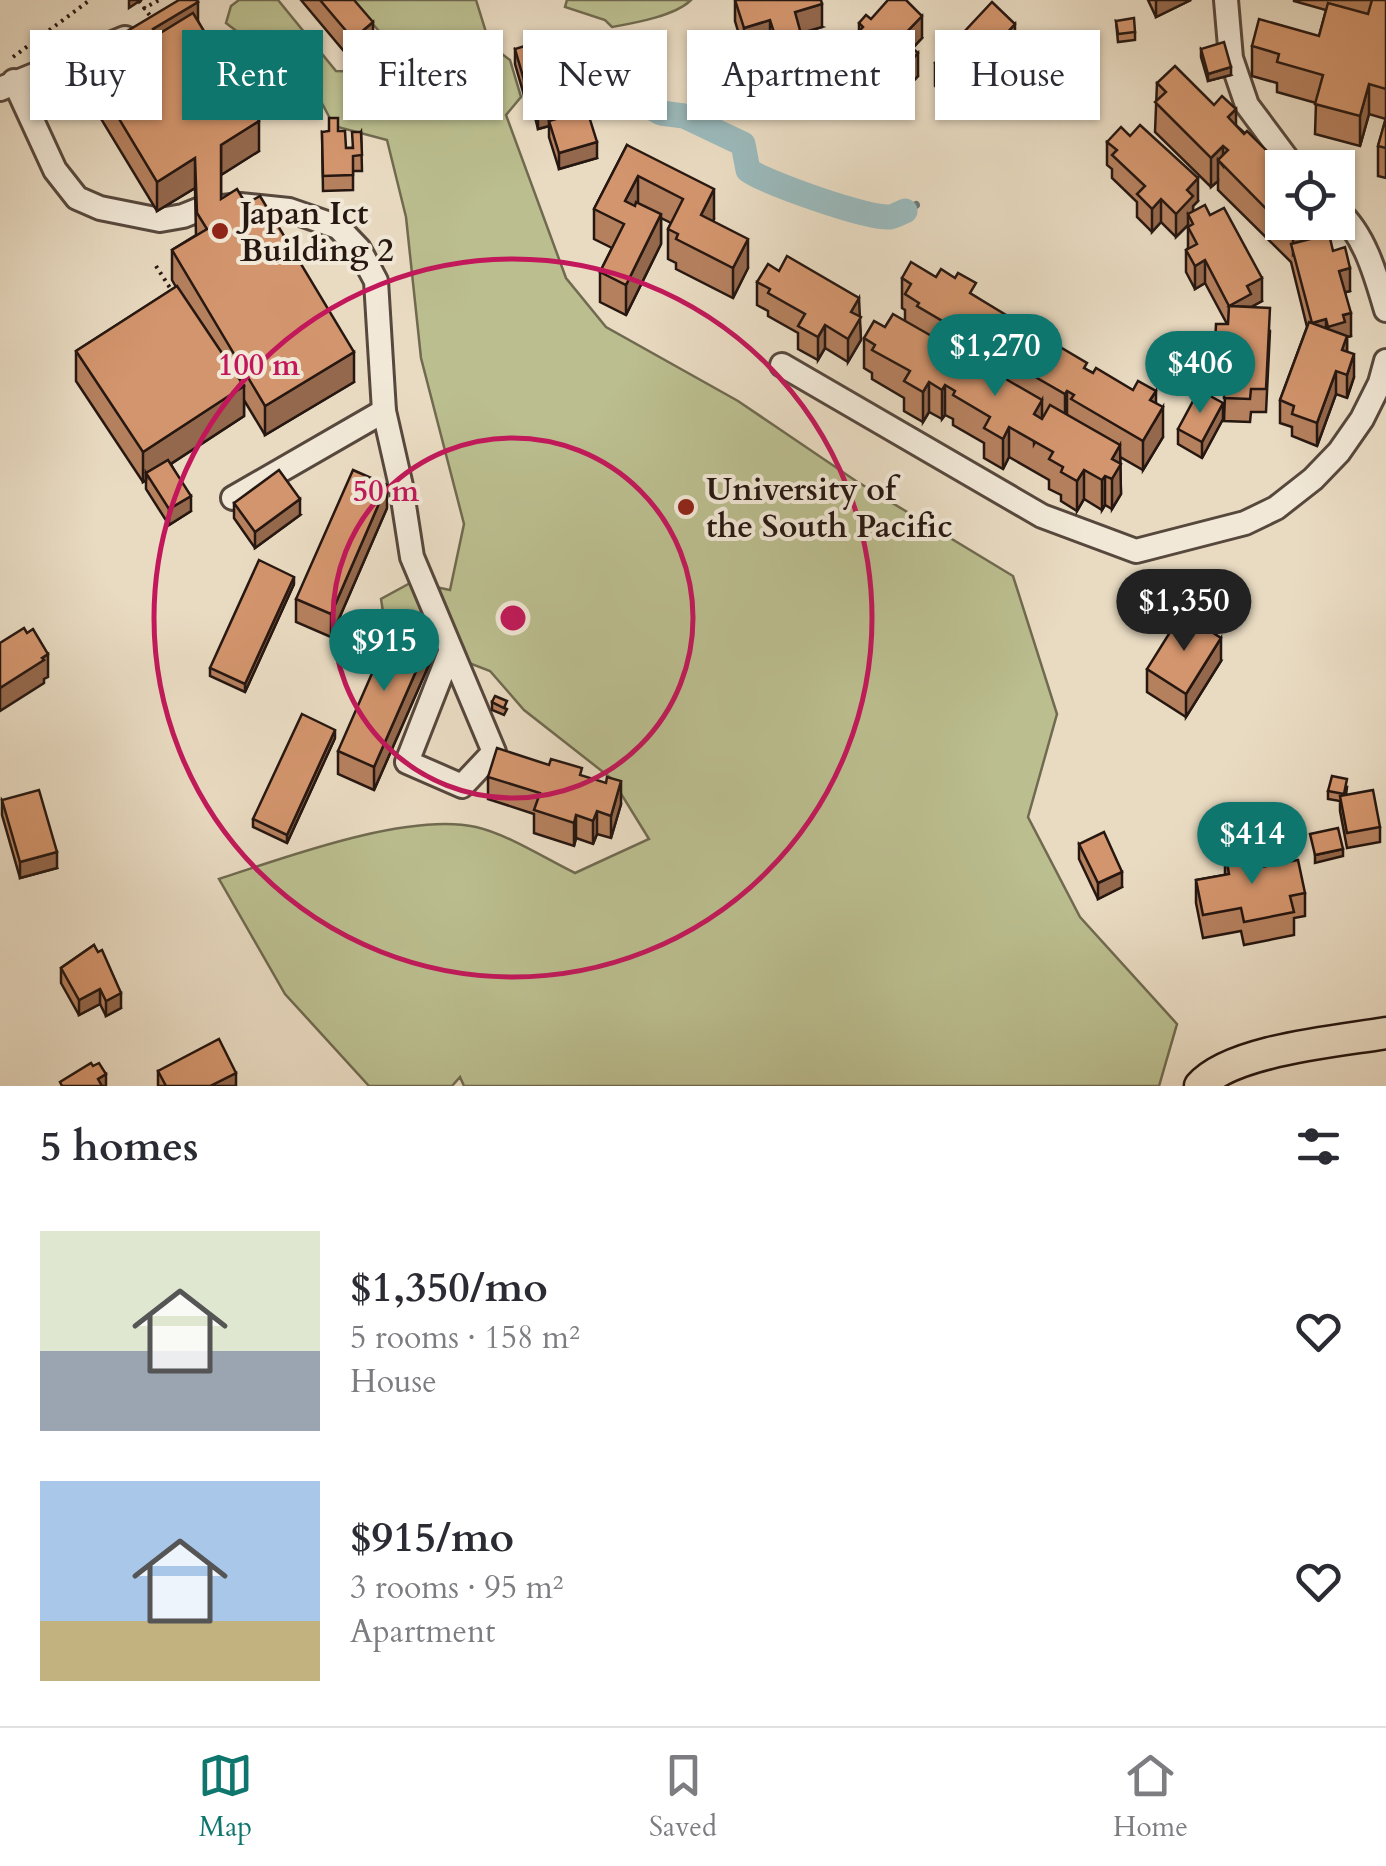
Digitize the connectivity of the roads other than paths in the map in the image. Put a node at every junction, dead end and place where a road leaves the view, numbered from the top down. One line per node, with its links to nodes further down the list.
1 (1226, 0): 4 (street)
2 (150, 17): 3 (street)
3 (5, 79): 9 (street)
4 (1281, 150)
5 (1355, 232): 6 (street)
6 (1386, 310)
7 (1386, 361): 8 (street)
8 (782, 364)
9 (384, 412): 10 (street); 11 (street)
10 (233, 498)
11 (450, 652): 11 (street)
12 (1386, 1033): 13 (main road)
13 (1200, 1086)

